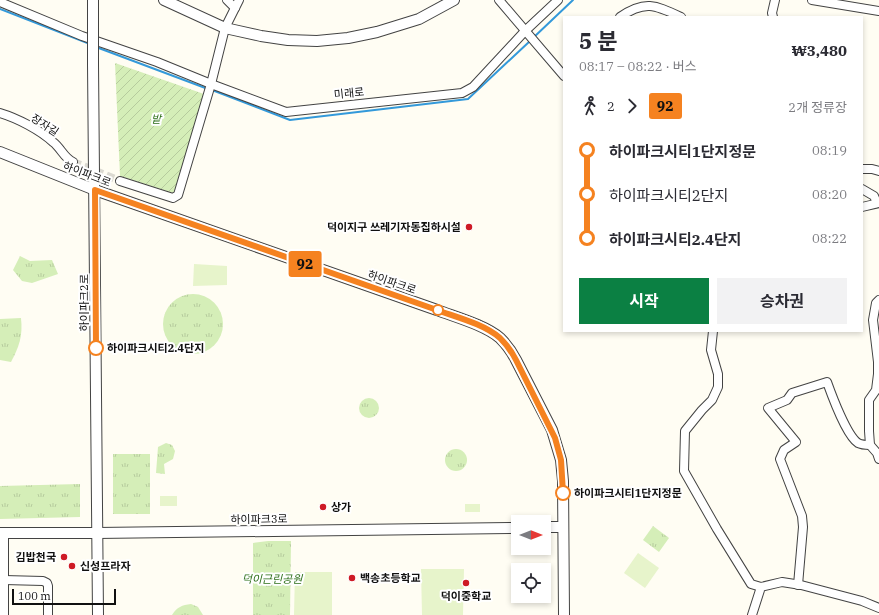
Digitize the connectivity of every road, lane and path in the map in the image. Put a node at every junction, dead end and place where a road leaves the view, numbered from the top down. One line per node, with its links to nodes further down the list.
1 (93, 0): 27 (street, 하이파크2로, bridge)
2 (164, 0): 17 (street)
3 (227, 0): 12 (street)
4 (240, 0): 12 (street)
5 (454, 0): 17 (street)
6 (499, 0): 18 (street)
7 (558, 0): 18 (street, 미래로)
8 (775, 0): 16 (street)
9 (812, 0): 11 (street)
10 (0, 2): 20 (street, 미래로)
11 (832, 2): 13 (street)
12 (235, 8): 17 (street)
13 (879, 11)
14 (621, 16): 15 (street)
15 (679, 16)
16 (773, 16)
17 (225, 28): 20 (street)
18 (527, 33): 19 (street); 20 (street, 미래로)
19 (563, 75)
20 (211, 85): 26 (street)
21 (0, 113): 23 (street, 장자길)
22 (0, 152): 27 (street, 하이파크로)
23 (73, 162)
24 (863, 169): 25 (street)
25 (879, 171)
26 (120, 181)
27 (95, 190): 36 (street, 하이파크로); 39 (street, 하이파크2로)
28 (863, 190): 29 (street)
29 (878, 203): 30 (street)
30 (863, 207)
31 (879, 300): 33 (street)
32 (713, 332): 42 (street)
33 (870, 446): 34 (street); 41 (street)
34 (879, 459)
35 (551, 527): 36 (street)
36 (563, 527): 47 (street, 하이파크로)
37 (511, 528): 39 (street, 하이파크3로)
38 (2, 533): 39 (street, 하이파크3로); 40 (street)
39 (97, 533): 46 (street, 하이파크2로)
40 (4, 580): 44 (street); 45 (street)
41 (798, 585): 42 (street); 43 (street)
42 (761, 587): 48 (street)
43 (879, 608)
44 (4, 615)
45 (48, 615)
46 (98, 615)
47 (564, 615)
48 (752, 615)

